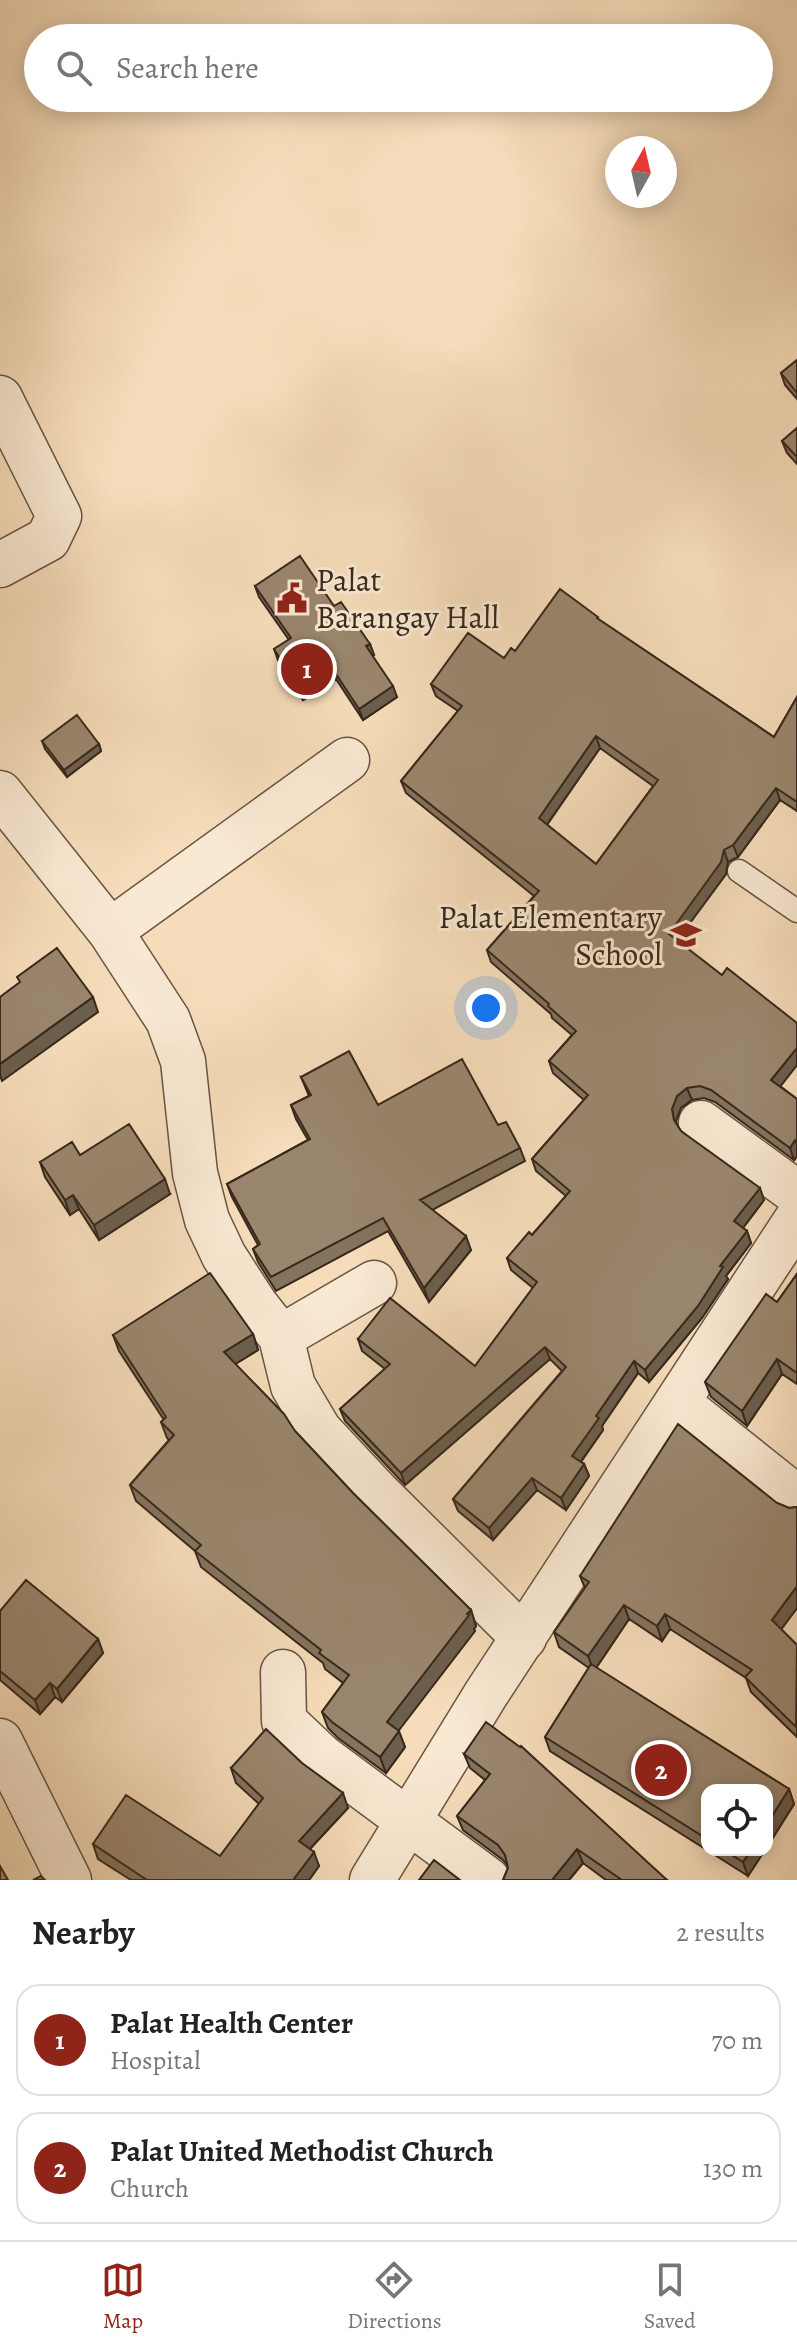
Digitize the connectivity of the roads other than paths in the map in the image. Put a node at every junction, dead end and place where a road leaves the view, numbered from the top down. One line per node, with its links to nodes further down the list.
1 (0, 398): 2 (street)
2 (0, 565)
3 (347, 760): 7 (street)
4 (6, 811): 7 (street)
5 (739, 871): 6 (lane)
6 (797, 911)
7 (110, 931): 12 (street)
8 (701, 1123): 9 (street)
9 (797, 1193)
10 (797, 1219): 13 (street)
11 (374, 1283): 12 (street)
12 (281, 1337): 15 (street)
13 (678, 1403): 14 (street); 15 (street)
14 (797, 1498)
15 (524, 1638): 18 (street)
16 (283, 1672): 18 (street)
17 (0, 1741): 19 (street)
18 (408, 1821): 20 (street); 21 (street)
19 (69, 1880)
20 (372, 1880)
21 (488, 1880)

